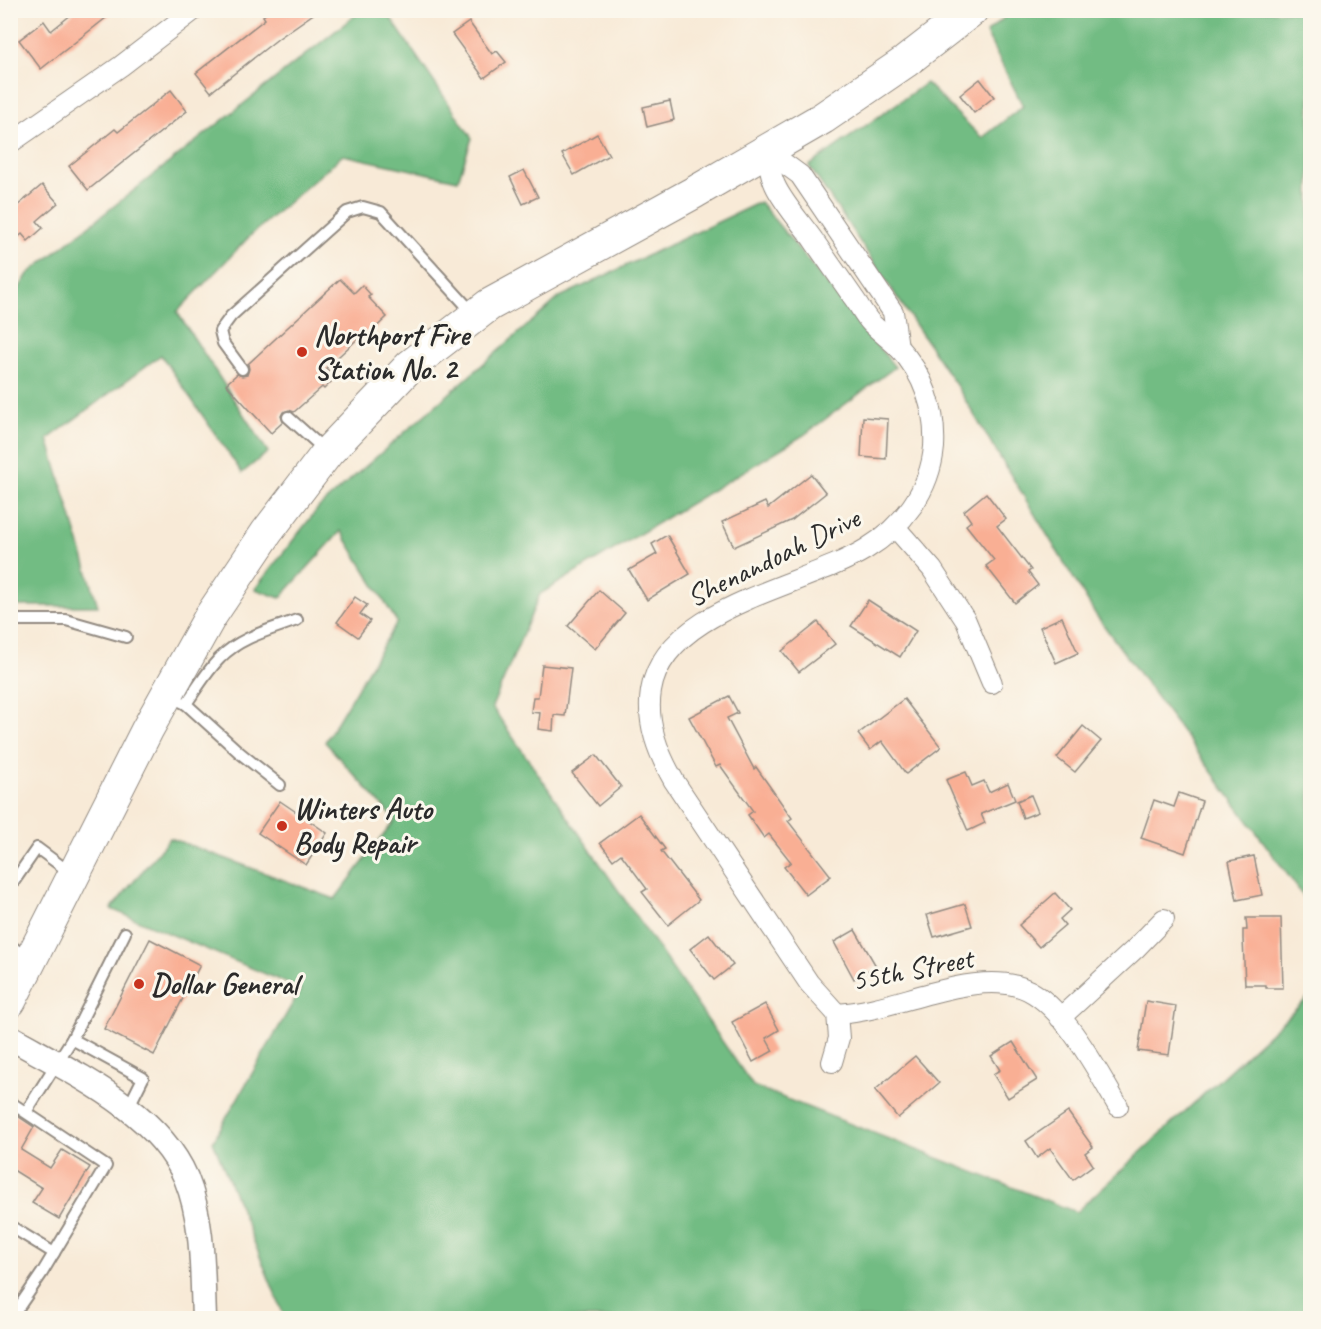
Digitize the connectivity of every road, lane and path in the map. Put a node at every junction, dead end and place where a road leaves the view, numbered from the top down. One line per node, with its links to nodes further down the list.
1 (194, 10): 3 (street)
2 (972, 10): 4 (main road)
3 (10, 143)
4 (766, 150): 5 (main road); 9 (street, Shenandoah Drive)
5 (475, 315): 6 (lane); 8 (main road)
6 (242, 369)
7 (288, 417): 8 (lane)
8 (328, 452): 14 (main road)
9 (894, 527): 13 (street); 22 (street, Shenandoah Drive)
10 (10, 620): 12 (lane)
11 (297, 620): 14 (lane)
12 (126, 637)
13 (992, 683)
14 (176, 699): 15 (lane); 16 (main road)
15 (280, 785)
16 (75, 876): 17 (lane); 20 (main road)
17 (10, 886)
18 (1164, 919): 23 (street)
19 (125, 933): 25 (lane)
20 (21, 953): 21 (main road)
21 (10, 1001)
22 (837, 1014): 23 (street, 55th Street); 27 (street)
23 (1060, 1018): 29 (street, 55th Street)
24 (10, 1037): 26 (street)
25 (72, 1039): 26 (lane); 30 (lane)
26 (58, 1062): 30 (street); 31 (lane)
27 (832, 1062)
28 (10, 1102): 31 (lane)
29 (1118, 1106)
30 (128, 1108): 35 (street)
31 (26, 1112): 33 (lane)
32 (10, 1226): 33 (lane)
33 (54, 1253): 34 (lane)
34 (12, 1317)
35 (204, 1318)

